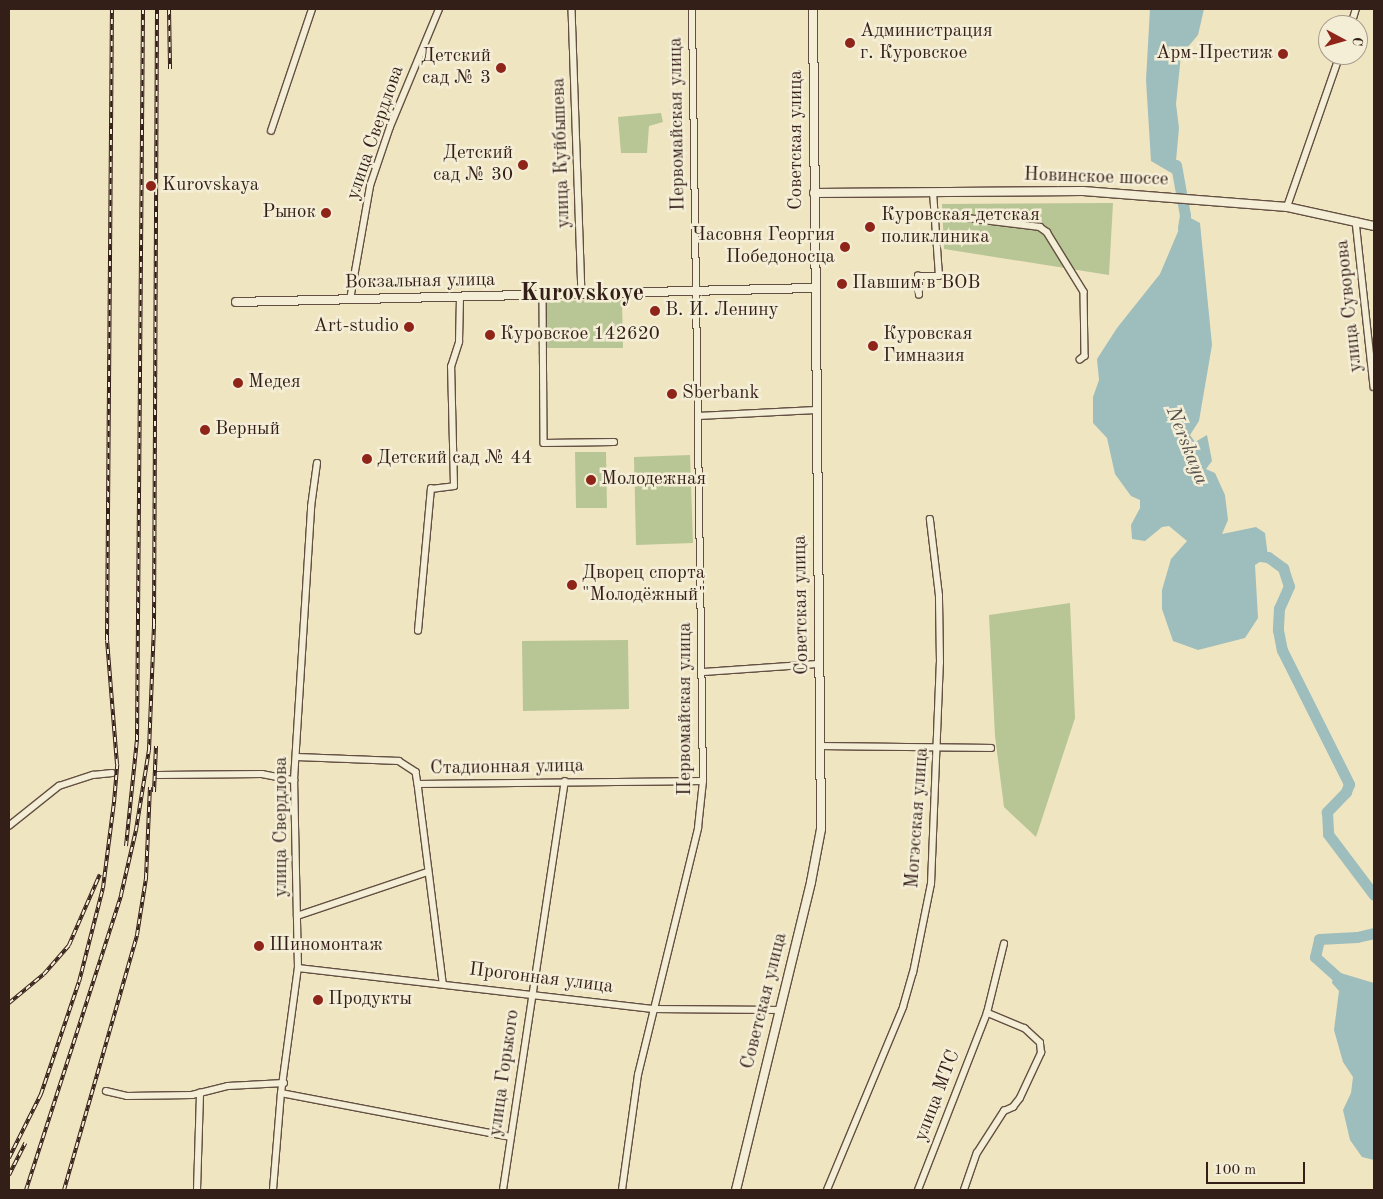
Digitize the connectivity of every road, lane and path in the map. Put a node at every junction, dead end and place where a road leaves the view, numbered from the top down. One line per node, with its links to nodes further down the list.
1 (312, 9): 7 (street)
2 (439, 9): 20 (street, улица Свердлова)
3 (572, 9): 16 (street, улица Куйбышева)
4 (692, 9): 15 (street, Первомайская улица)
5 (813, 9): 8 (street, Советская улица)
6 (1337, 65): 10 (street)
7 (271, 132)
8 (814, 193): 9 (street, Новинское шоссе); 14 (street, Советская улица)
9 (933, 193): 10 (street, Новинское шоссе); 11 (street)
10 (1287, 207): 12 (street, Новинское шоссе)
11 (934, 214): 17 (street); 22 (street)
12 (1356, 221): 13 (street, Новинское шоссе); 23 (street, улица Суворова)
13 (1374, 226)
14 (814, 288): 15 (street, Вокзальная улица); 24 (street, Советская улица)
15 (696, 290): 16 (street, Вокзальная улица); 25 (street, Первомайская улица)
16 (582, 295): 18 (street, Вокзальная улица)
17 (919, 295)
18 (542, 296): 19 (street, Вокзальная улица); 26 (street)
19 (460, 298): 20 (street, Вокзальная улица); 29 (street)
20 (350, 300): 21 (street, Вокзальная улица)
21 (236, 302)
22 (1080, 360)
23 (1374, 387)
24 (816, 410): 25 (street); 30 (street, Советская улица)
25 (698, 416): 31 (street, Первомайская улица)
26 (614, 442)
27 (317, 463): 35 (street, улица Свердлова)
28 (930, 520): 33 (street, Могэсская улица)
29 (418, 631)
30 (818, 664): 31 (street); 32 (street, Советская улица)
31 (703, 672): 39 (street, Первомайская улица)
32 (822, 746): 33 (street); 50 (street, Советская улица)
33 (938, 748): 34 (street); 62 (street, Могэсская улица)
34 (991, 748)
35 (297, 757): 38 (street, улица Свердлова); 41 (street, Стадионная улица)
36 (112, 773): 42 (street)
37 (158, 775): 38 (street)
38 (294, 780): 44 (street, улица Свердлова)
39 (703, 781): 40 (street, Стадионная улица); 49 (street, Первомайская улица)
40 (565, 782): 41 (street, Стадионная улица); 48 (street, улица Горького)
41 (418, 784): 43 (street)
42 (9, 826)
43 (428, 872): 44 (street); 47 (street)
44 (297, 916): 46 (street, улица Свердлова)
45 (1004, 944): 51 (street, улица МТС)
46 (298, 968): 47 (street, Прогонная улица); 52 (street, улица Свердлова)
47 (443, 982): 48 (street, Прогонная улица)
48 (532, 994): 49 (street, Прогонная улица); 56 (street, улица Горького)
49 (652, 1009): 50 (street, Прогонная улица); 60 (street, Первомайская улица)
50 (780, 1010): 61 (street, Советская улица)
51 (987, 1013): 63 (street, улица МТС); 64 (street)
52 (284, 1083): 54 (street); 55 (street, улица Свердлова)
53 (106, 1092): 54 (street)
54 (200, 1093): 57 (street)
55 (281, 1093): 56 (street); 58 (street, улица Свердлова)
56 (511, 1137): 59 (street, улица Горького)
57 (196, 1190)
58 (273, 1190)
59 (503, 1190)
60 (622, 1190)
61 (736, 1190)
62 (827, 1190)
63 (918, 1190)
64 (964, 1190)

